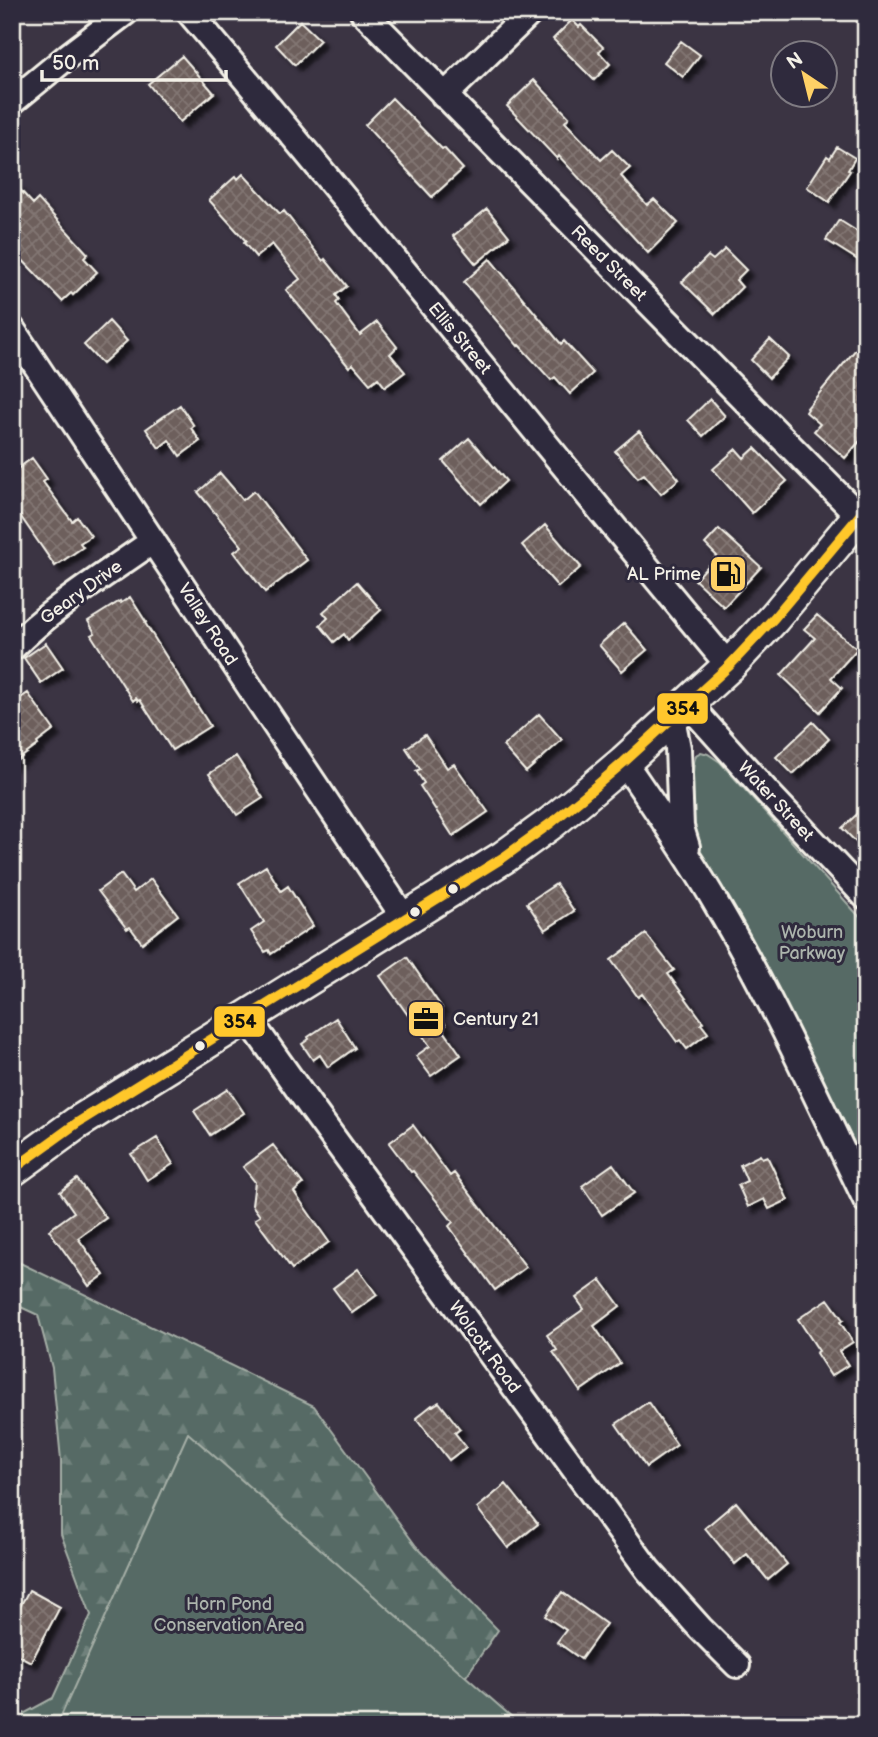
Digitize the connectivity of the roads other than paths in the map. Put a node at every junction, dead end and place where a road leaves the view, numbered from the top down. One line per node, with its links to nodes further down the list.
1 (126, 12): 6 (street)
2 (189, 12): 11 (street, Ellis Street)
3 (363, 12): 5 (street, Reed Street)
4 (531, 12): 5 (street)
5 (444, 96): 8 (street, Reed Street)
6 (12, 102)
7 (12, 329): 9 (street, Valley Road)
8 (862, 512): 11 (main road)
9 (153, 541): 10 (street, Geary Drive); 16 (street, Valley Road)
10 (12, 648)
11 (729, 666): 12 (main road)
12 (680, 711): 13 (main road); 14 (street); 15 (street, Water Street)
13 (624, 762): 14 (street); 16 (main road)
14 (695, 867): 19 (street)
15 (866, 897)
16 (405, 919): 17 (main road)
17 (247, 1017): 18 (main road); 20 (street, Wolcott Road)
18 (19, 1164)
19 (866, 1200)
20 (737, 1665)

